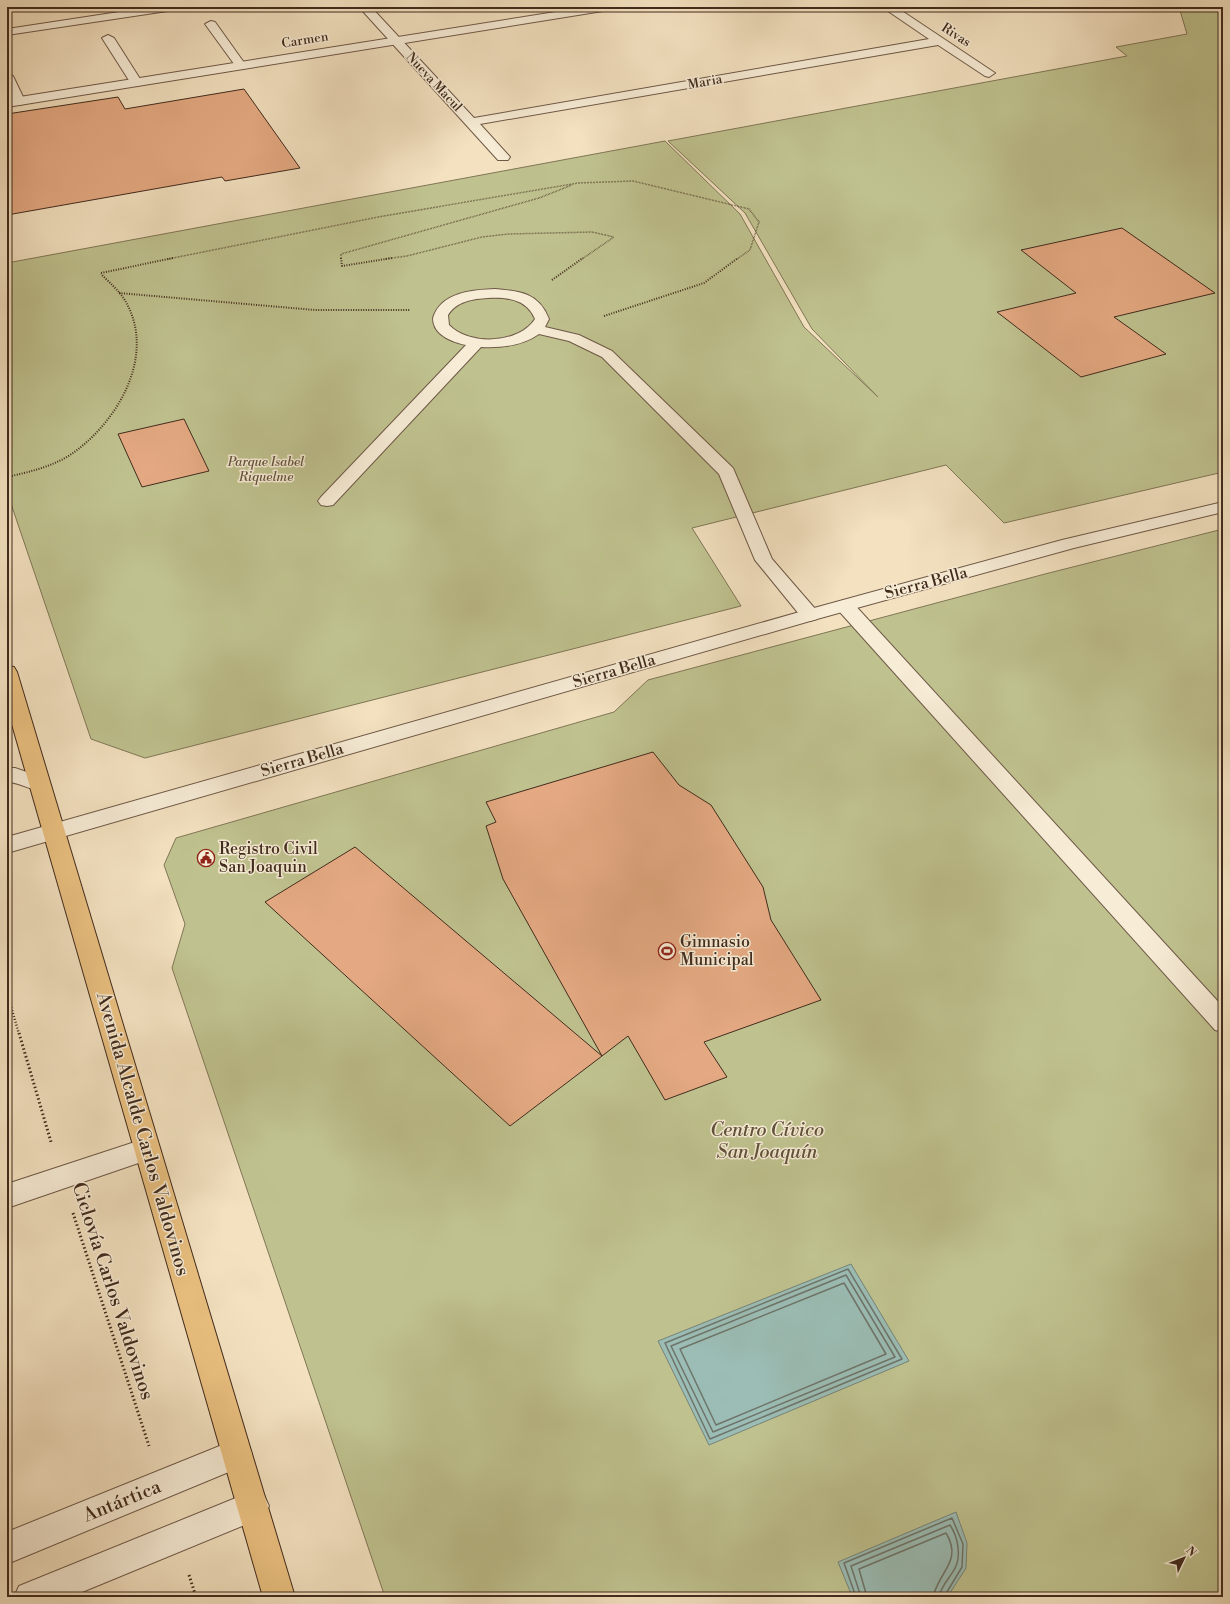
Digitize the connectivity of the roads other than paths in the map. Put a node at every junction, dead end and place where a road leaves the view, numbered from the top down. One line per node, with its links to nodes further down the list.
1 (174, 7): 6 (lane)
2 (365, 7): 8 (street, Nueva Macul)
3 (609, 7): 8 (street, Carmen)
4 (888, 7): 9 (street, Rivas)
5 (211, 24): 10 (lane)
6 (7, 32)
7 (108, 38): 13 (lane)
8 (397, 41): 10 (street, Carmen); 15 (street, Nueva Macul)
9 (939, 41): 11 (street, Rivas); 15 (street, Maria)
10 (241, 66): 13 (street, Carmen)
11 (989, 73)
12 (7, 76): 14 (lane)
13 (136, 82): 14 (street, Carmen)
14 (13, 102)
15 (471, 122): 16 (street, Nueva Macul)
16 (503, 157)
17 (536, 329): 18 (lane); 18 (lane); 22 (lane)
18 (477, 343): 19 (lane)
19 (327, 501)
20 (1223, 507): 21 (street, Sierra Bella)
21 (846, 606): 22 (street, Sierra Bella); 28 (lane)
22 (810, 616): 26 (street, Sierra Bella)
23 (7, 672): 25 (main road, Avenida Alcalde Carlos Valdovinos)
24 (7, 775): 25 (lane)
25 (40, 784): 26 (main road, Avenida Alcalde Carlos Valdovinos)
26 (54, 831): 27 (street, Sierra Bella); 29 (main road, Avenida Alcalde Carlos Valdovinos)
27 (7, 845)
28 (1223, 1023)
29 (147, 1149): 30 (street); 31 (main road, Avenida Alcalde Carlos Valdovinos)
30 (7, 1196)
31 (237, 1454): 32 (main road, Avenida Alcalde Carlos Valdovinos); 33 (street, Antártica)
32 (252, 1506): 34 (street); 35 (main road, Avenida Alcalde Carlos Valdovinos)
33 (7, 1548)
34 (30, 1597)
35 (279, 1597)

